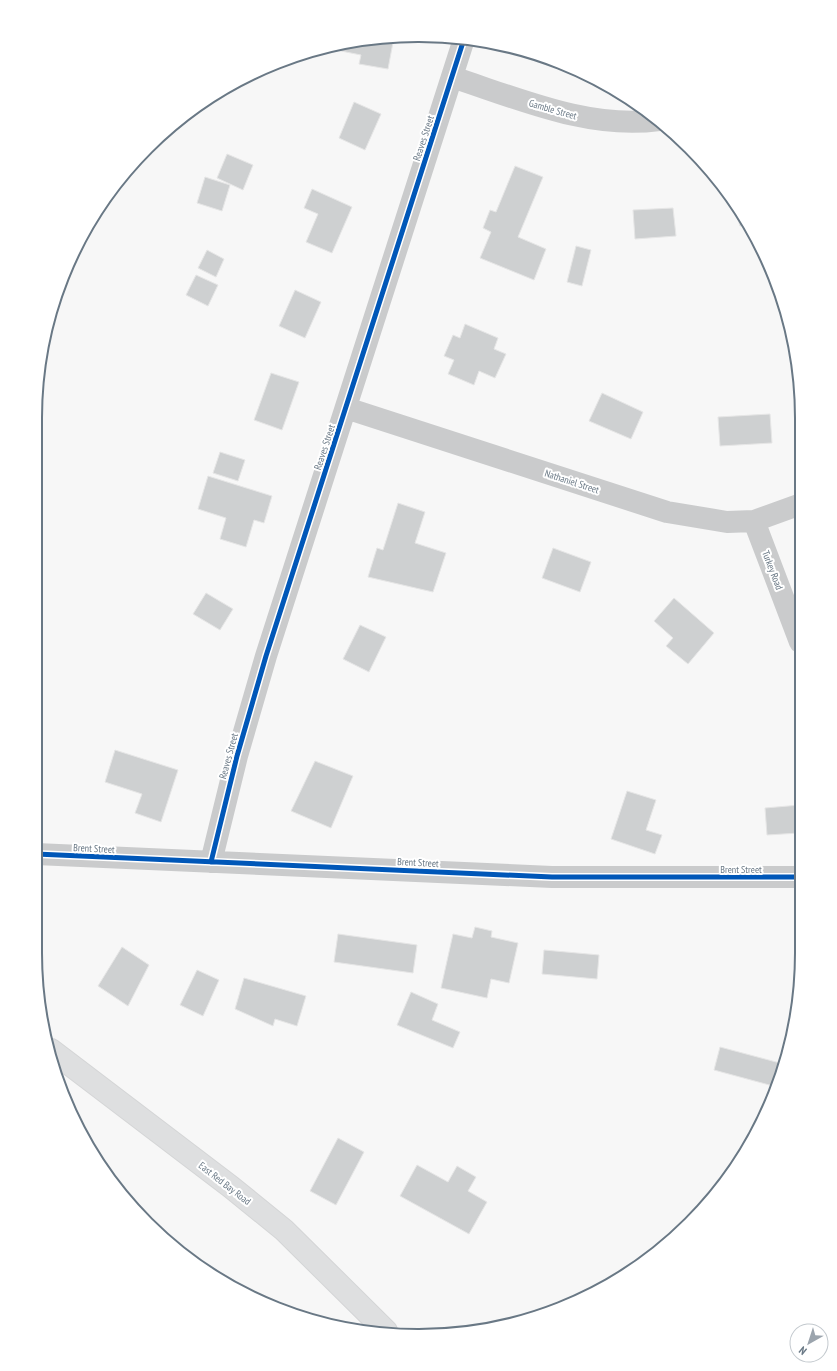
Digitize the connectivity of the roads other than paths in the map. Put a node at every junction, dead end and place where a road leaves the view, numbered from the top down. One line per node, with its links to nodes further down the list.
1 (462, 45): 2 (street, Reaves Street)
2 (452, 77): 3 (street, Gamble Street); 4 (street, Reaves Street)
3 (649, 121)
4 (346, 408): 6 (street, Nathaniel Street); 9 (street, Reaves Street)
5 (795, 506): 6 (street, Nathaniel Street)
6 (754, 521): 7 (street, Turkey Road)
7 (795, 629)
8 (42, 854): 9 (street, Brent Street)
9 (211, 862): 10 (street, Brent Street)
10 (795, 877)
11 (56, 1054): 12 (street, East Red Bay Road)
12 (382, 1327)

